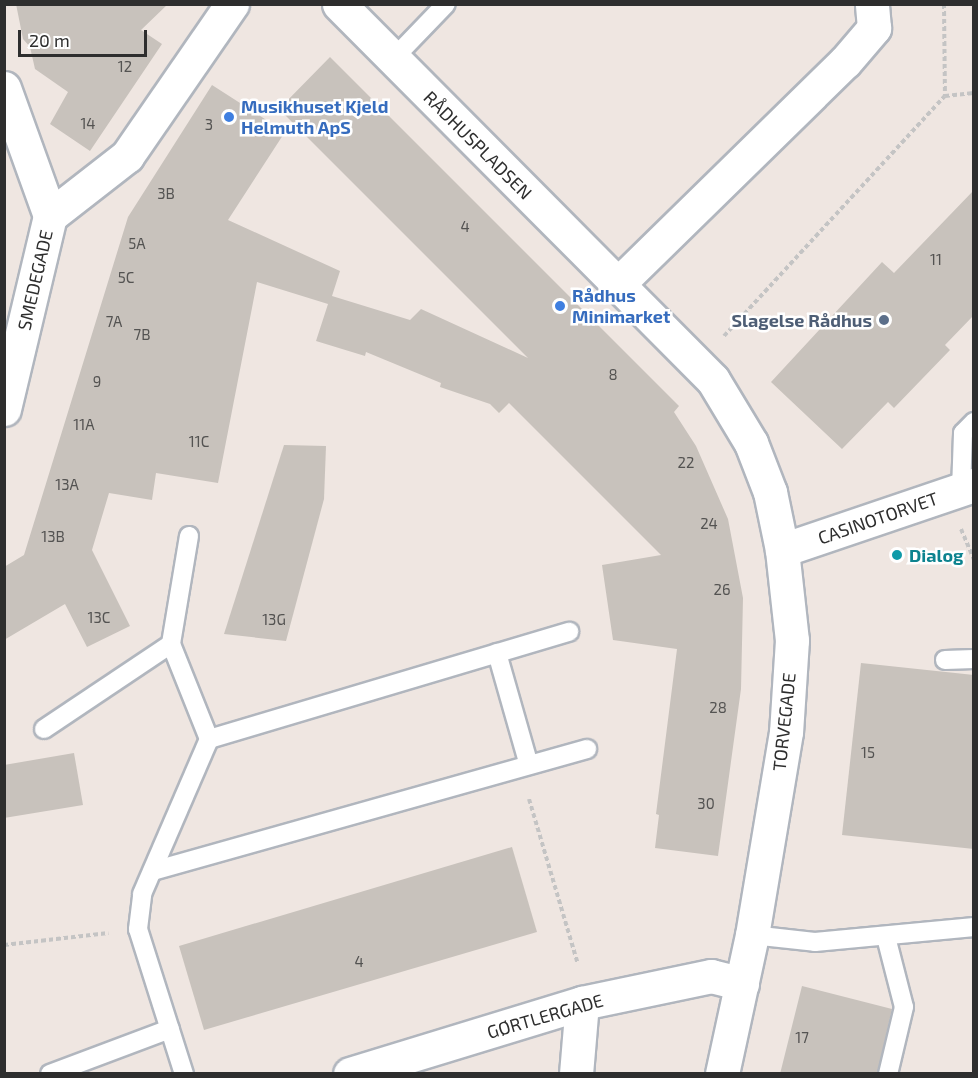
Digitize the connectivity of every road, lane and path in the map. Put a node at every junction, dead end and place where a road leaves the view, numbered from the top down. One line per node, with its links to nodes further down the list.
1 (232, 4): 10 (street, SMEDEGADE)
2 (339, 4): 6 (street, RÅDHUSPLADSEN)
3 (446, 4): 6 (lane)
4 (872, 4): 11 (street)
5 (944, 4): 9 (path)
6 (393, 59): 11 (street, RÅDHUSPLADSEN)
7 (4, 88): 10 (street)
8 (974, 93): 9 (path)
9 (945, 96): 12 (path)
10 (50, 216): 13 (street, SMEDEGADE)
11 (617, 285): 12 (street, RÅDHUSPLADSEN)
12 (705, 373): 17 (street, TORVEGADE)
13 (4, 409)
14 (974, 422): 15 (lane)
15 (967, 488): 17 (street, CASINOTORVET)
16 (189, 536): 19 (lane)
17 (782, 550): 30 (street, TORVEGADE)
18 (569, 632): 20 (lane)
19 (171, 644): 23 (lane); 24 (lane)
20 (497, 652): 24 (lane); 26 (lane)
21 (974, 659): 22 (lane)
22 (945, 660)
23 (44, 729)
24 (209, 739): 27 (lane)
25 (587, 749): 26 (lane)
26 (529, 765): 27 (lane); 34 (path)
27 (153, 871): 29 (lane)
28 (974, 927): 31 (lane)
29 (138, 930): 32 (path); 35 (lane)
30 (752, 935): 31 (lane); 33 (street, TORVEGADE)
31 (886, 937): 41 (lane)
32 (4, 945)
33 (742, 984): 34 (street, GØRTLERGADE); 40 (street, TORVEGADE)
34 (582, 1003): 38 (street, GØRTLERGADE); 39 (street)
35 (170, 1029): 36 (lane); 37 (lane)
36 (50, 1074)
37 (184, 1074)
38 (350, 1074)
39 (576, 1074)
40 (722, 1074)
41 (888, 1074)

